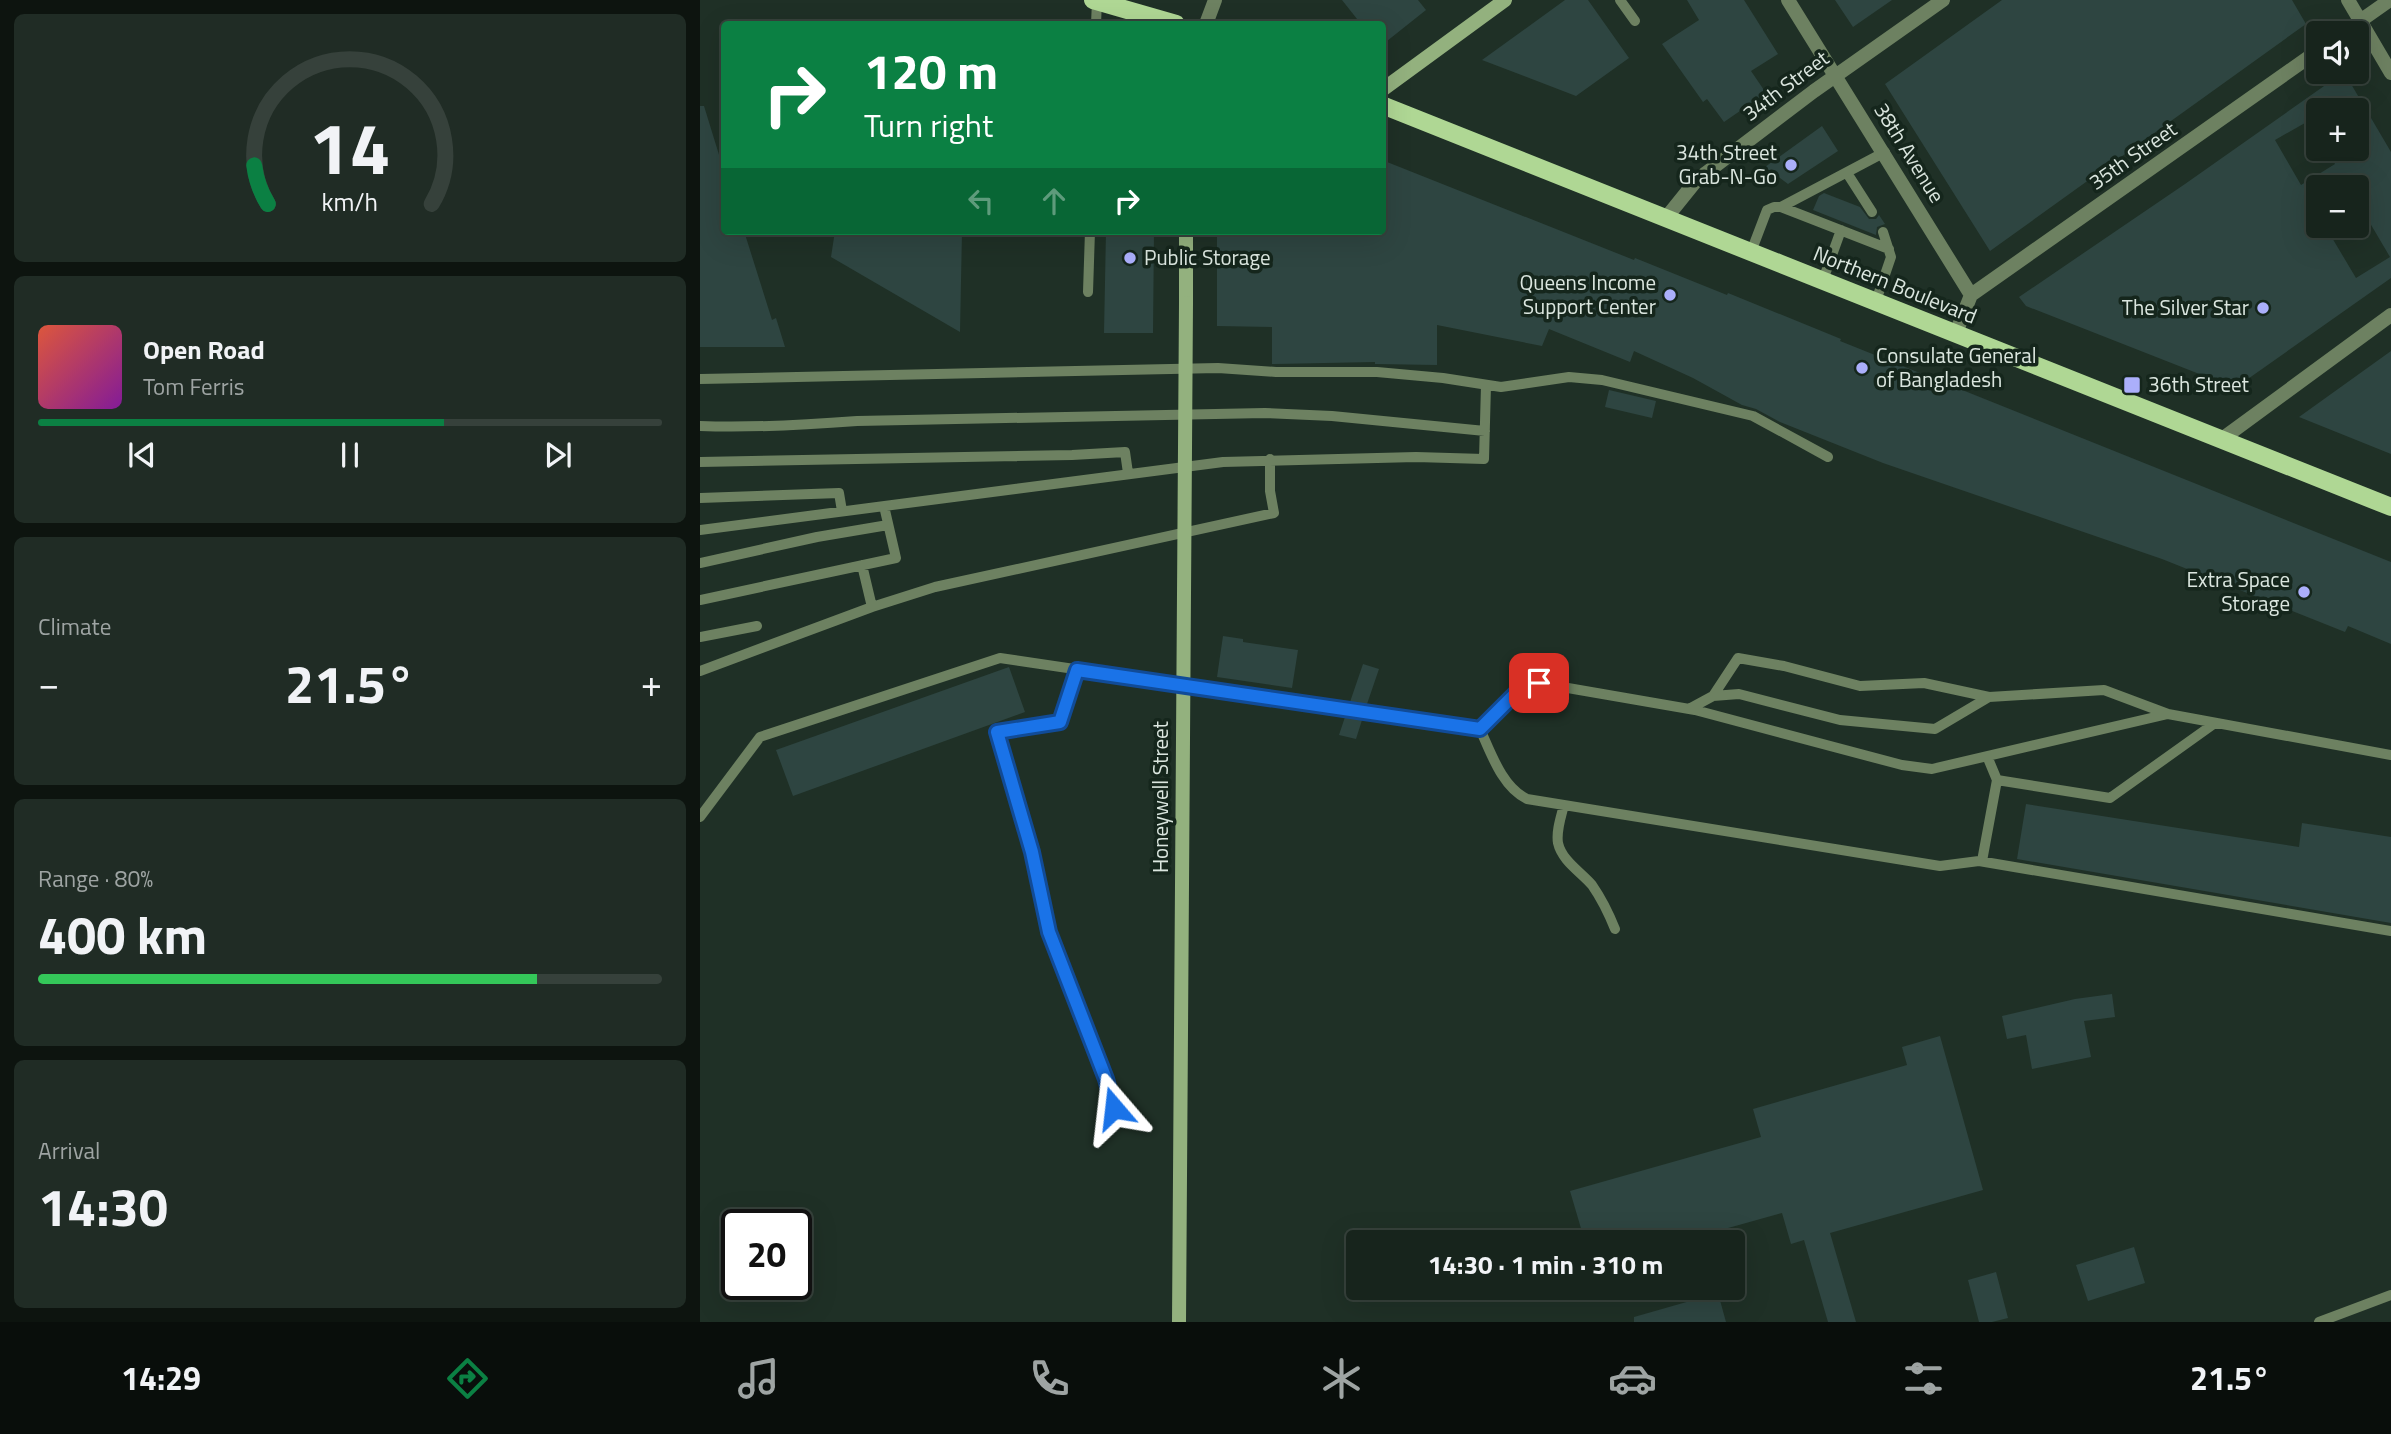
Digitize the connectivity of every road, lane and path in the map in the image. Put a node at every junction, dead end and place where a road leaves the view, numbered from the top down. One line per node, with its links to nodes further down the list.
1 (1215, 0): 11 (street)
2 (1505, 0): 18 (street)
3 (1620, 0): 12 (lane)
4 (1788, 0): 17 (street, 38th Avenue)
5 (1942, 0): 17 (street, 34th Street)
6 (2348, 0): 13 (street)
7 (2390, 0): 13 (street)
8 (1095, 1): 9 (lane); 10 (main road)
9 (1096, 21)
10 (1165, 21)
11 (1207, 21)
12 (1635, 21)
13 (2360, 21)
14 (2369, 36): 16 (street)
15 (2306, 59): 33 (street, 35th Street)
16 (2391, 72)
17 (1836, 76): 20 (street, 38th Avenue); 24 (street, 34th Street)
18 (1386, 87)
19 (1386, 106): 24 (main road, Northern Boulevard)
20 (1885, 152): 21 (lane); 33 (street, 38th Avenue)
21 (1847, 173): 22 (lane); 23 (lane)
22 (1781, 207): 25 (lane); 30 (lane)
23 (1872, 212)
24 (1666, 218): 30 (main road, Northern Boulevard)
25 (1841, 230): 29 (lane); 31 (lane)
26 (1884, 232): 29 (lane)
27 (1090, 235): 32 (lane)
28 (1186, 235): 76 (street, Honeywell Street, bridge)
29 (1889, 249): 34 (lane)
30 (1751, 252): 31 (main road, Northern Boulevard)
31 (1822, 280): 34 (main road, Northern Boulevard)
32 (1088, 292)
33 (1971, 295): 36 (street)
34 (1876, 301): 36 (main road, Northern Boulevard)
35 (2391, 315): 41 (street)
36 (1956, 333): 41 (main road, Northern Boulevard)
37 (700, 379): 38 (lane)
38 (1486, 385): 40 (lane); 42 (lane)
39 (700, 426): 40 (lane)
40 (1485, 431): 43 (lane)
41 (2222, 439): 48 (main road, Northern Boulevard)
42 (1828, 457)
43 (1270, 459): 45 (lane); 55 (lane)
44 (700, 462): 45 (lane)
45 (1128, 473): 47 (lane)
46 (700, 498): 49 (lane)
47 (884, 506): 49 (lane); 50 (lane)
48 (2391, 507)
49 (842, 511): 51 (lane)
50 (888, 525): 52 (lane); 53 (lane)
51 (700, 530)
52 (700, 563)
53 (862, 565): 54 (lane); 55 (lane)
54 (700, 600)
55 (873, 607): 58 (lane)
56 (757, 626): 57 (lane)
57 (700, 637)
58 (700, 670)
59 (1077, 670): 65 (lane); 70 (lane); 74 (lane)
60 (1713, 696): 61 (lane); 61 (lane); 62 (lane)
61 (1989, 697): 63 (lane)
62 (1689, 709): 65 (lane); 67 (lane)
63 (2168, 714): 64 (lane); 67 (lane)
64 (2215, 723): 66 (lane); 68 (lane)
65 (1480, 729): 69 (lane)
66 (2391, 755)
67 (1987, 756): 68 (lane)
68 (1997, 780): 71 (lane)
69 (1564, 805): 71 (lane); 72 (lane)
70 (700, 817)
71 (1982, 861): 73 (lane)
72 (1615, 929)
73 (2391, 931)
74 (1116, 1115)
75 (2391, 1295): 77 (lane)
76 (1179, 1322)
77 (2319, 1322)

